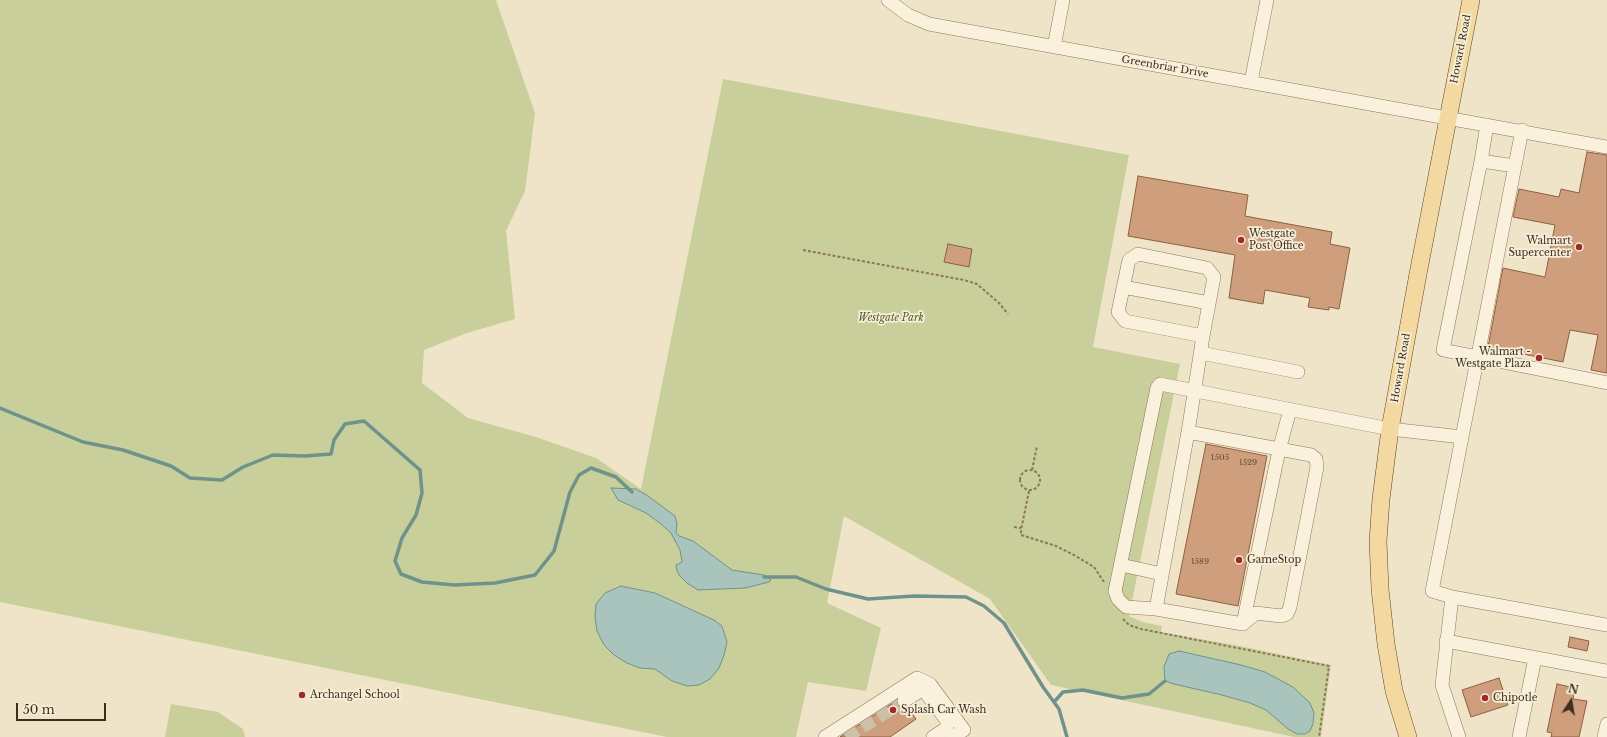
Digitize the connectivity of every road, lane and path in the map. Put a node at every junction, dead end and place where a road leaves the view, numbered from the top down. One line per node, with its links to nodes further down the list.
1 (888, 0): 5 (street, Greenbriar Drive)
2 (1063, 0): 5 (street)
3 (1267, 0): 6 (street)
4 (1471, 0): 7 (main road, Howard Road)
5 (1054, 47): 6 (street, Greenbriar Drive)
6 (1251, 82): 7 (street, Greenbriar Drive)
7 (1448, 118): 8 (street, Greenbriar Drive); 24 (main road, Howard Road)
8 (1487, 125): 9 (street, Greenbriar Drive); 11 (street)
9 (1522, 130): 10 (street, Greenbriar Drive); 12 (street)
10 (1607, 147)
11 (1482, 161): 12 (street); 19 (street)
12 (1515, 166): 19 (street)
13 (803, 250): 16 (path)
14 (1123, 287): 15 (street); 15 (street); 17 (street)
15 (1209, 303): 17 (street)
16 (1008, 314)
17 (1202, 336): 18 (street)
18 (1201, 353): 20 (street); 22 (street)
19 (1478, 357): 21 (street); 26 (street)
20 (1298, 372)
21 (1607, 383)
22 (1195, 391): 23 (street); 25 (street); 32 (street)
23 (1290, 410): 24 (street); 28 (street)
24 (1390, 429): 26 (street); 46 (main road, Howard Road)
25 (1188, 432): 28 (street); 33 (street)
26 (1462, 437): 34 (street)
27 (1037, 446): 29 (path)
28 (1279, 450): 36 (street); 36 (street)
29 (1032, 470): 29 (path)
30 (1014, 527): 31 (path)
31 (1021, 528)
32 (1121, 565): 33 (street); 35 (street)
33 (1162, 574): 35 (street)
34 (1452, 597): 37 (street); 38 (street)
35 (1156, 609): 36 (street)
36 (1243, 624)
37 (1607, 625)
38 (1446, 641): 39 (street); 47 (street)
39 (1535, 658): 40 (street); 48 (street)
40 (1607, 672)
41 (904, 701): 44 (street)
42 (1607, 724): 49 (street)
43 (825, 737): 45 (street)
44 (934, 737)
45 (952, 737)
46 (1408, 737)
47 (1459, 737)
48 (1519, 737)
49 (1604, 737)

